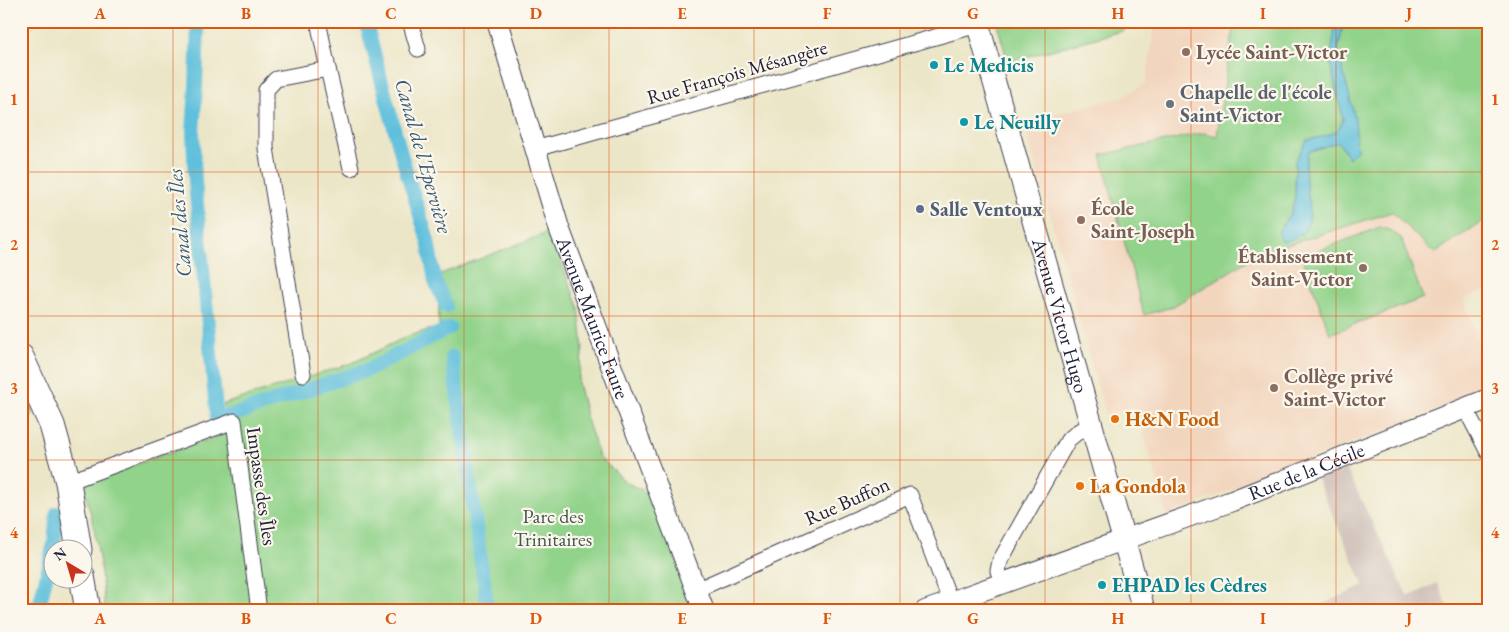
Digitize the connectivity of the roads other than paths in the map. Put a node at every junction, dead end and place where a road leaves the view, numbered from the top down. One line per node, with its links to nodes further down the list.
1 (318, 21): 6 (street)
2 (410, 21): 5 (street)
3 (497, 21): 7 (street, Avenue Maurice Faure)
4 (978, 23): 7 (street, Rue François Mésangère); 13 (main road, Avenue Victor Hugo)
5 (418, 49)
6 (328, 69): 8 (street); 10 (street)
7 (535, 149): 20 (street, Avenue Maurice Faure)
8 (350, 168)
9 (21, 358): 15 (main road)
10 (304, 374)
11 (1488, 399): 12 (street, Rue de la Cécile)
12 (1466, 408): 14 (street); 16 (street, Rue de la Cécile)
13 (1092, 426): 16 (main road, Avenue Victor Hugo); 18 (street)
14 (1488, 452)
15 (68, 482): 17 (main road); 23 (street, Impasse des Îles)
16 (1124, 539): 18 (street, Rue de la Cécile); 26 (main road, Avenue Victor Hugo)
17 (77, 540)
18 (1002, 582): 21 (street, Rue de la Cécile)
19 (84, 590): 22 (main road)
20 (696, 590): 21 (street, Rue Buffon); 24 (street, Avenue Maurice Faure)
21 (952, 606): 25 (street, Rue de la Cécile)
22 (88, 611)
23 (259, 611)
24 (704, 611)
25 (925, 611)
26 (1144, 611)

